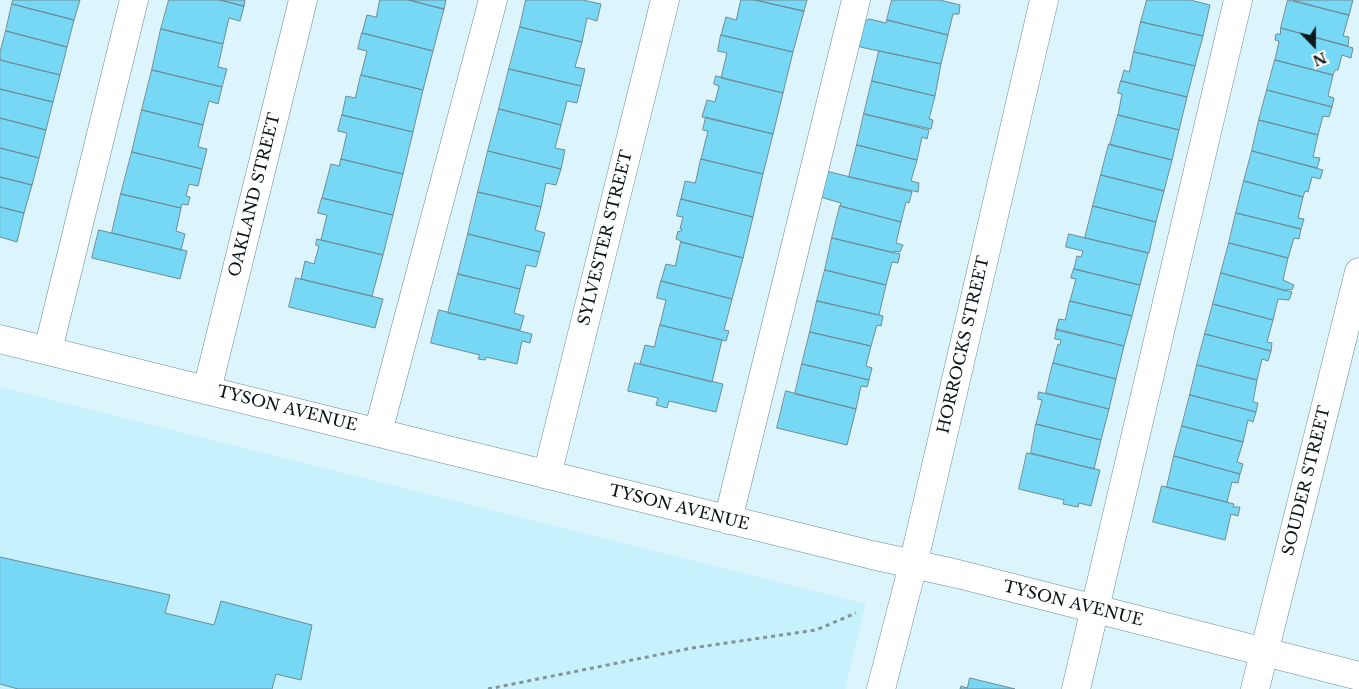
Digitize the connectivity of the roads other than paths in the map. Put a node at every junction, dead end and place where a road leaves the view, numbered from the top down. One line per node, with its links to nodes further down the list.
1 (134, 0): 10 (street)
2 (304, 0): 11 (street, OAKLAND STREET)
3 (493, 0): 12 (street)
4 (664, 0): 13 (street, SYLVESTER STREET)
5 (856, 0): 14 (street)
6 (1044, 0): 15 (street, HORROCKS STREET)
7 (1238, 0): 16 (street)
8 (1359, 272): 17 (street, SOUDER STREET)
9 (0, 338): 10 (street, TYSON AVENUE)
10 (48, 350): 11 (street, TYSON AVENUE)
11 (207, 390): 12 (street, TYSON AVENUE)
12 (378, 432): 13 (street, TYSON AVENUE)
13 (547, 475): 14 (street, TYSON AVENUE)
14 (728, 520): 15 (street, TYSON AVENUE)
15 (913, 565): 16 (street, TYSON AVENUE); 19 (street, HORROCKS STREET)
16 (1095, 610): 17 (street, TYSON AVENUE); 20 (street)
17 (1264, 653): 18 (street, TYSON AVENUE); 21 (street, SOUDER STREET)
18 (1359, 676)
19 (881, 689)
20 (1076, 689)
21 (1255, 689)

